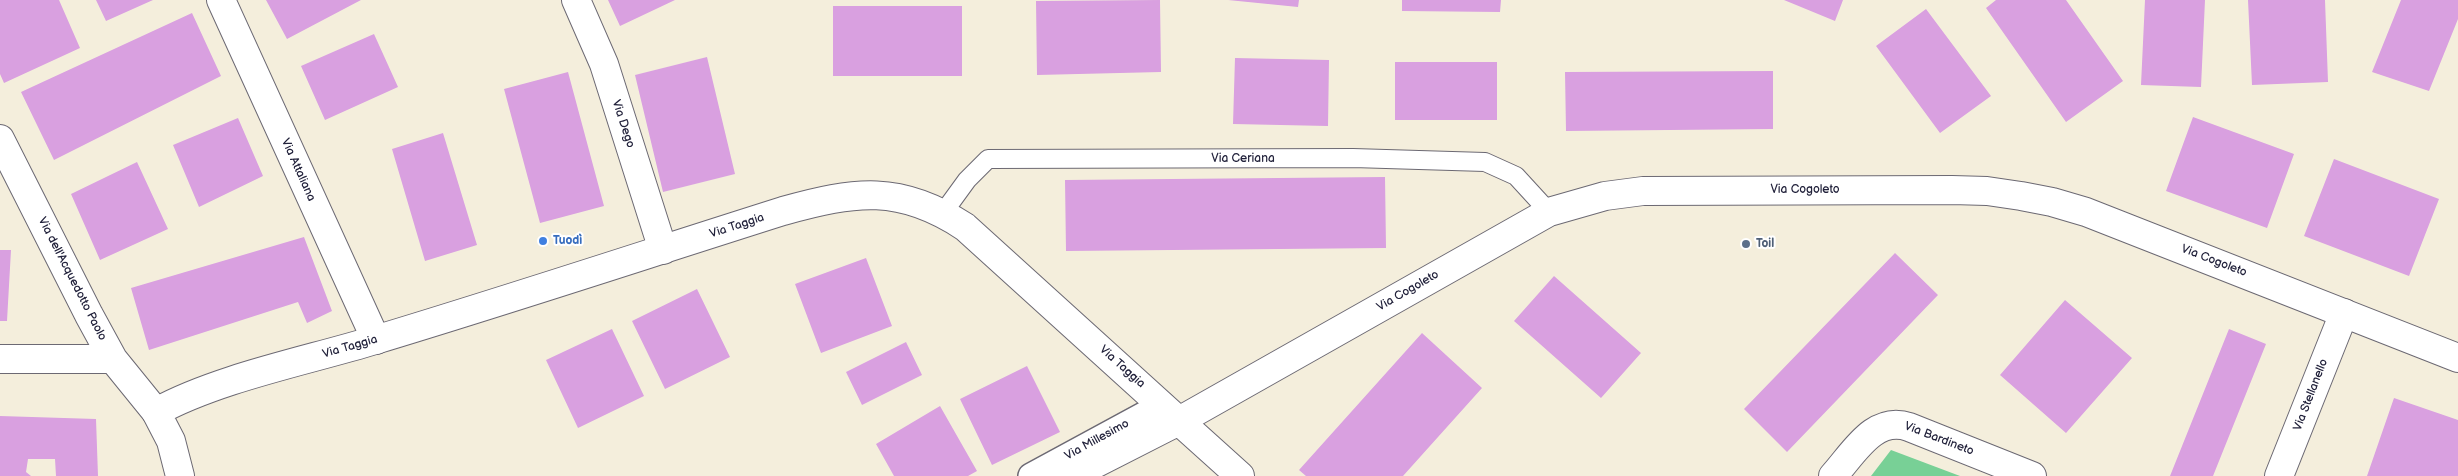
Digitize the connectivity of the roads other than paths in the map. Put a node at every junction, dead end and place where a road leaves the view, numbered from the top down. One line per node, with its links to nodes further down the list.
1 (221, 0): 8 (street, Via Attaliana)
2 (576, 0): 6 (street, Via Dego)
3 (0, 139): 11 (street, Via dell'Acquedotto Paolo)
4 (1548, 212): 5 (lane, Via Ceriana); 7 (street, Via Cogoleto); 13 (street, Via Cogoleto)
5 (943, 213): 6 (street, Via Taggia); 13 (street, Via Taggia)
6 (663, 250): 8 (street, Via Taggia)
7 (2344, 313): 9 (street, Via Cogoleto); 20 (street, Via Stellanello)
8 (376, 340): 12 (street, Via Taggia)
9 (2458, 358)
10 (0, 359): 11 (street)
11 (114, 359): 12 (street, Via dell'Acquedotto Paolo)
12 (156, 412): 14 (street, Via dell'Acquedotto Paolo)
13 (1171, 413): 15 (street, Via Millesimo); 16 (street, Via Millesimo); 17 (street, Via Taggia)
14 (180, 476)
15 (1031, 476)
16 (1071, 476)
17 (1240, 476)
18 (1833, 476): 19 (street, Via Bardineto)
19 (2032, 476)
20 (2280, 476)

